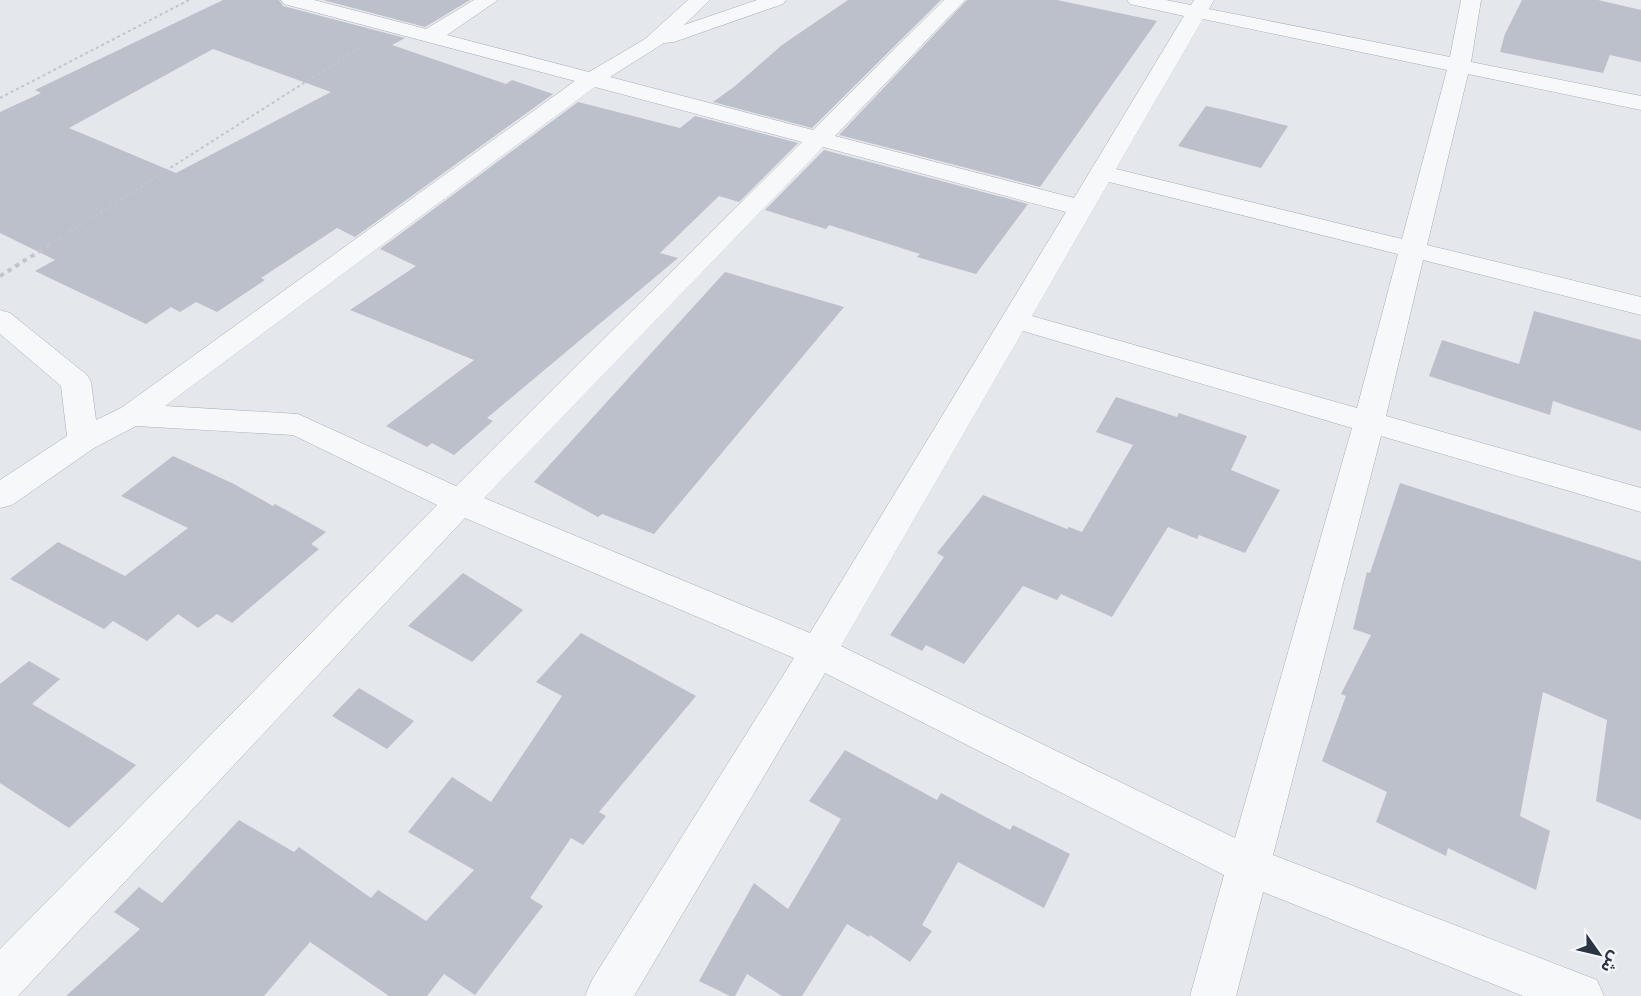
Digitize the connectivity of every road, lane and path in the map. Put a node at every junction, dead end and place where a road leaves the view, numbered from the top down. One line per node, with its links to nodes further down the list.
1 (189, 0): 15 (path)
2 (291, 0): 10 (street)
3 (488, 0): 11 (street)
4 (700, 0): 12 (street)
5 (776, 0): 12 (street)
6 (955, 0): 17 (street)
7 (1137, 0): 9 (street)
8 (1471, 0): 13 (street)
9 (1201, 6): 13 (street); 18 (street)
10 (392, 27): 11 (street); 21 (path)
11 (430, 36): 14 (street)
12 (652, 43): 14 (street)
13 (1459, 66): 16 (street); 20 (street)
14 (592, 79): 17 (street); 25 (street)
15 (0, 98)
16 (1641, 103)
17 (818, 139): 19 (street); 30 (street)
18 (1102, 173): 19 (street); 20 (street)
19 (1081, 208): 24 (street)
20 (1413, 249): 22 (street); 26 (street)
21 (0, 276)
22 (1641, 306)
23 (0, 319): 27 (street)
24 (1015, 320): 26 (street); 31 (street)
25 (132, 416): 27 (street); 30 (street)
26 (1370, 422): 29 (street); 32 (street)
27 (82, 440): 28 (street)
28 (0, 496)
29 (1641, 500)
30 (460, 502): 31 (street); 33 (street)
31 (818, 652): 32 (street); 34 (street)
32 (1247, 865): 35 (street); 36 (street)
33 (0, 982)
34 (608, 996)
35 (1213, 996)
36 (1581, 996)

